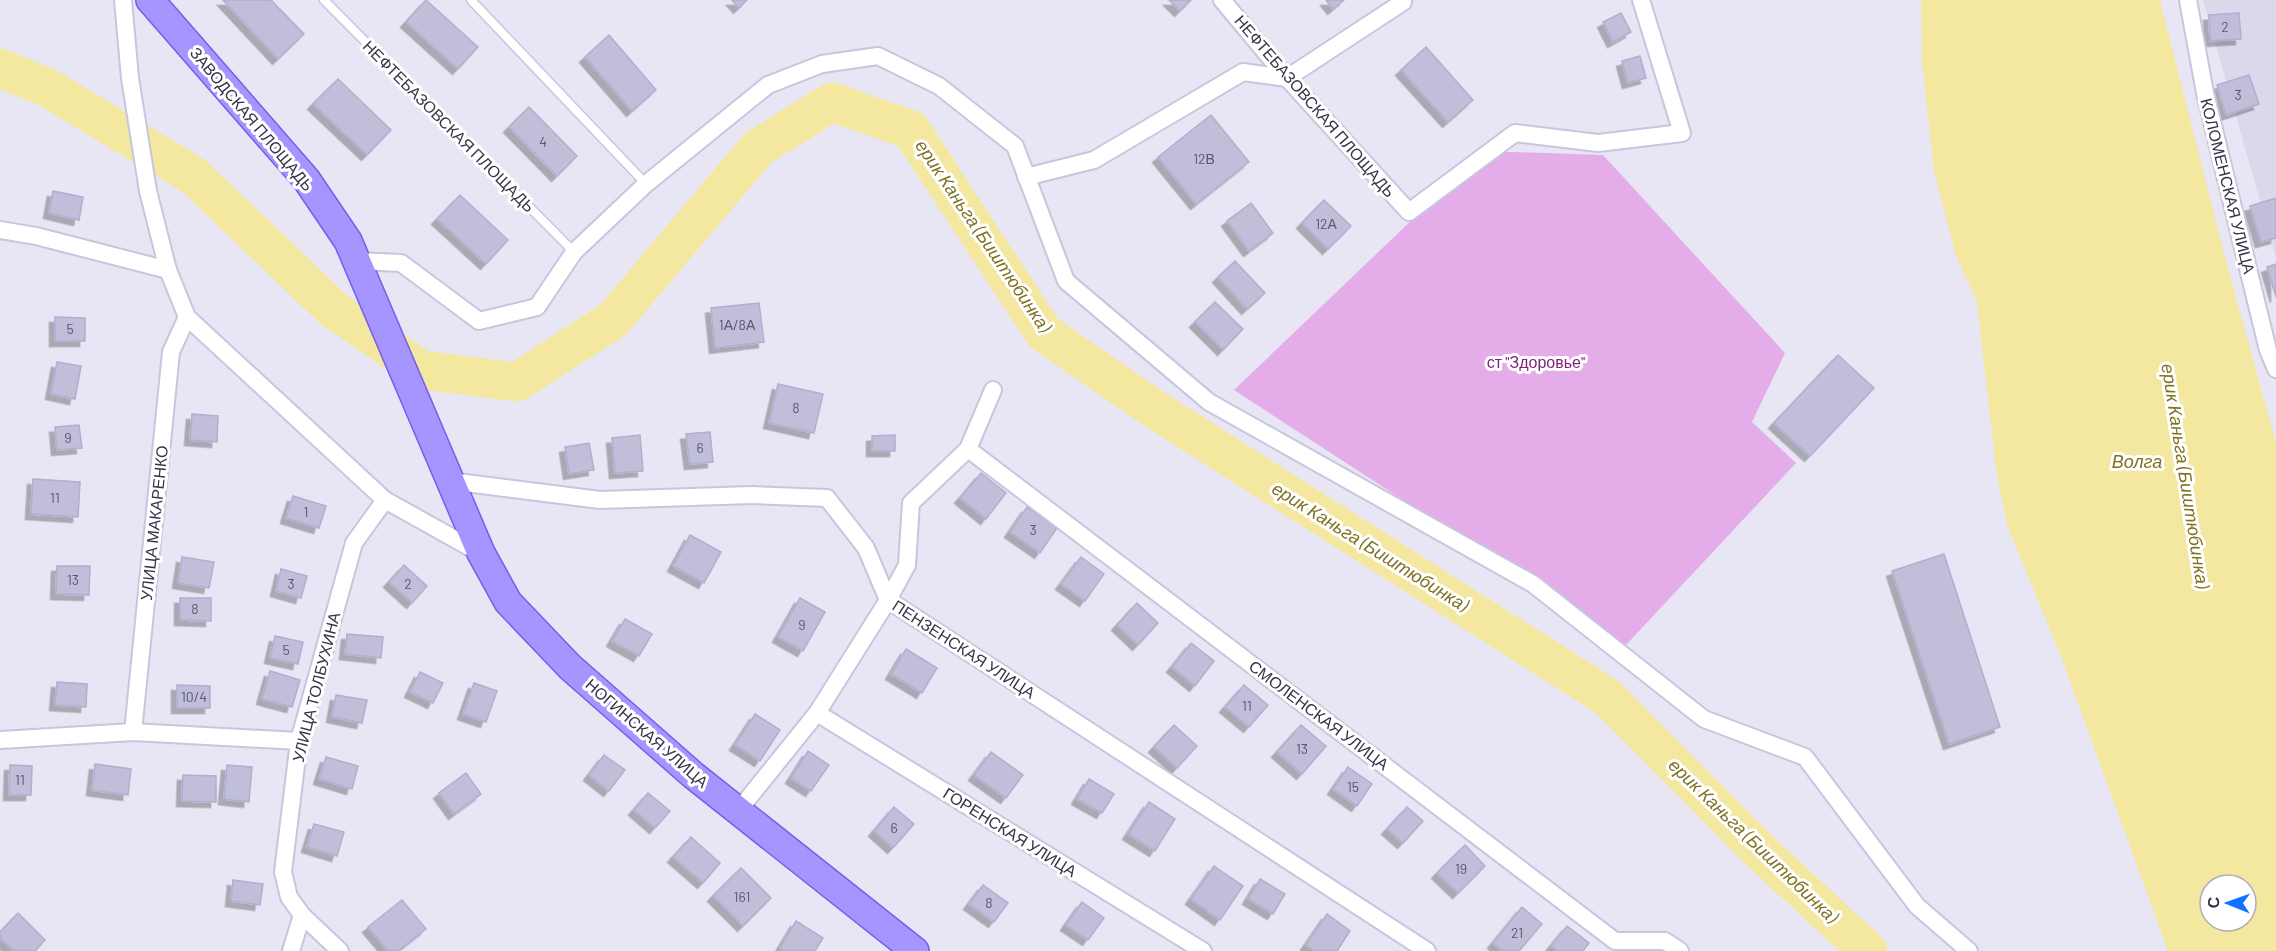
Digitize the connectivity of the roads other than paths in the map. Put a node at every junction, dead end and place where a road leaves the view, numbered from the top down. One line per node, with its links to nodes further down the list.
1 (123, 0): 15 (street)
2 (150, 0): 13 (main road, ЗАВОДСКАЯ ПЛОЩАДЬ)
3 (324, 0): 14 (lane, НЕФТЕБАЗОВСКАЯ ПЛОЩАДЬ)
4 (471, 0): 11 (lane)
5 (1222, 0): 9 (street, НЕФТЕБАЗОВСКАЯ ПЛОЩАДЬ)
6 (1641, 0): 9 (street, НЕФТЕБАЗОВСКАЯ ПЛОЩАДЬ)
7 (2188, 0): 17 (street, КОЛОМЕНСКАЯ УЛИЦА)
8 (1403, 2): 9 (street)
9 (1287, 78): 10 (street)
10 (1026, 177): 11 (street); 38 (street)
11 (646, 184): 14 (street)
12 (0, 230): 15 (street)
13 (353, 251): 14 (street); 21 (main road, ЗАВОДСКАЯ ПЛОЩАДЬ)
14 (574, 252)
15 (168, 270): 16 (street)
16 (187, 317): 22 (street); 26 (street, УЛИЦА МАКАРЕНКО)
17 (2272, 349): 18 (street, КОЛОМЕНСКАЯ УЛИЦА)
18 (2276, 369)
19 (993, 390): 20 (street)
20 (968, 449): 24 (street); 31 (street, СМОЛЕНСКАЯ УЛИЦА)
21 (446, 472): 23 (main road, НОГИНСКАЯ УЛИЦА); 24 (street, ПЕНЗЕНСКАЯ УЛИЦА)
22 (385, 500): 23 (street); 28 (street, УЛИЦА ТОЛБУХИНА)
23 (481, 553): 29 (main road, НОГИНСКАЯ УЛИЦА)
24 (888, 600): 25 (street); 36 (street, ПЕНЗЕНСКАЯ УЛИЦА)
25 (817, 713): 29 (street); 35 (street, ГОРЕНСКАЯ УЛИЦА)
26 (133, 732): 27 (street); 28 (street)
27 (0, 740)
28 (299, 741): 30 (street, УЛИЦА ТОЛБУХИНА)
29 (738, 811): 34 (main road, НОГИНСКАЯ УЛИЦА)
30 (302, 915): 32 (street); 33 (street, УЛИЦА ТОЛБУХИНА)
31 (1611, 946): 37 (street, СМОЛЕНСКАЯ УЛИЦА)
32 (291, 951)
33 (340, 951)
34 (915, 951)
35 (1203, 951)
36 (1427, 951)
37 (1680, 951)
38 (1969, 951)

